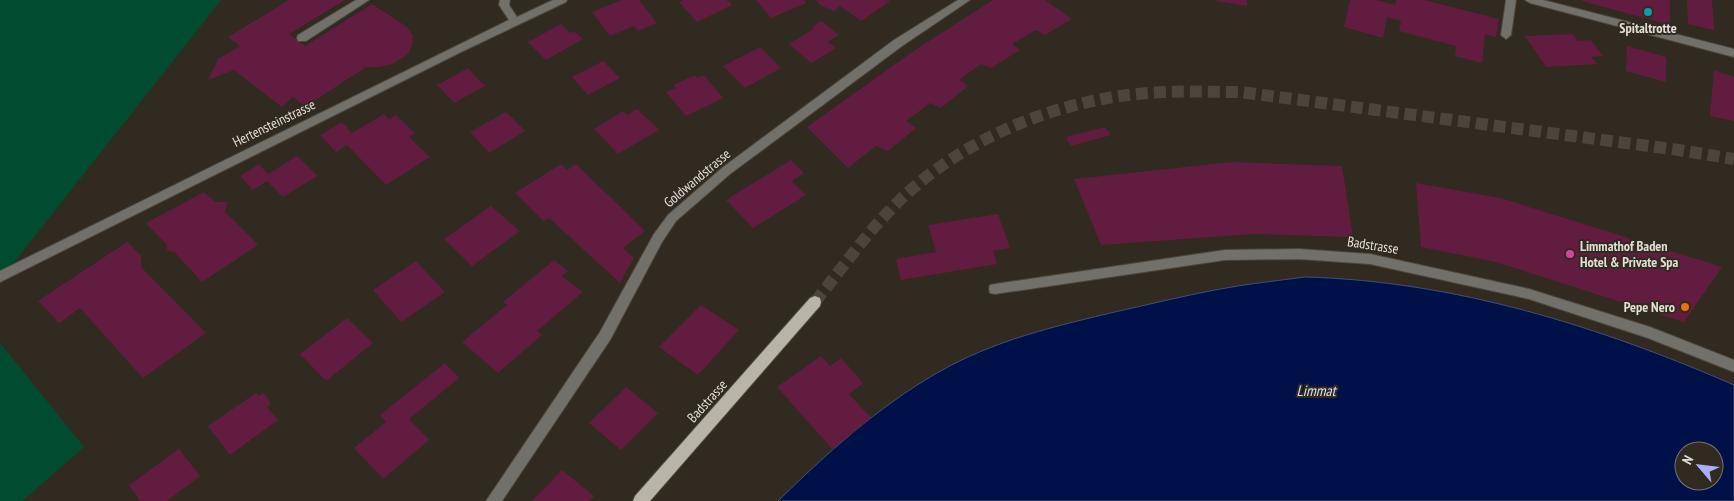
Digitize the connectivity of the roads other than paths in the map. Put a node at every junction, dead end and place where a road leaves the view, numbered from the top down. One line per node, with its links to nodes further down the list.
1 (364, 0): 9 (street)
2 (505, 0): 7 (street)
3 (562, 0): 7 (street, Hertensteinstrasse)
4 (965, 0): 15 (street, Goldwandstrasse)
5 (1511, 0): 8 (street)
6 (1530, 0): 10 (street)
7 (515, 21): 11 (street, Hertensteinstrasse)
8 (1506, 35)
9 (302, 38)
10 (1734, 53)
11 (0, 276)
12 (995, 289): 14 (street, Badstrasse)
13 (815, 302): 16 (main road, Badstrasse)
14 (1734, 366)
15 (493, 501)
16 (640, 501)

